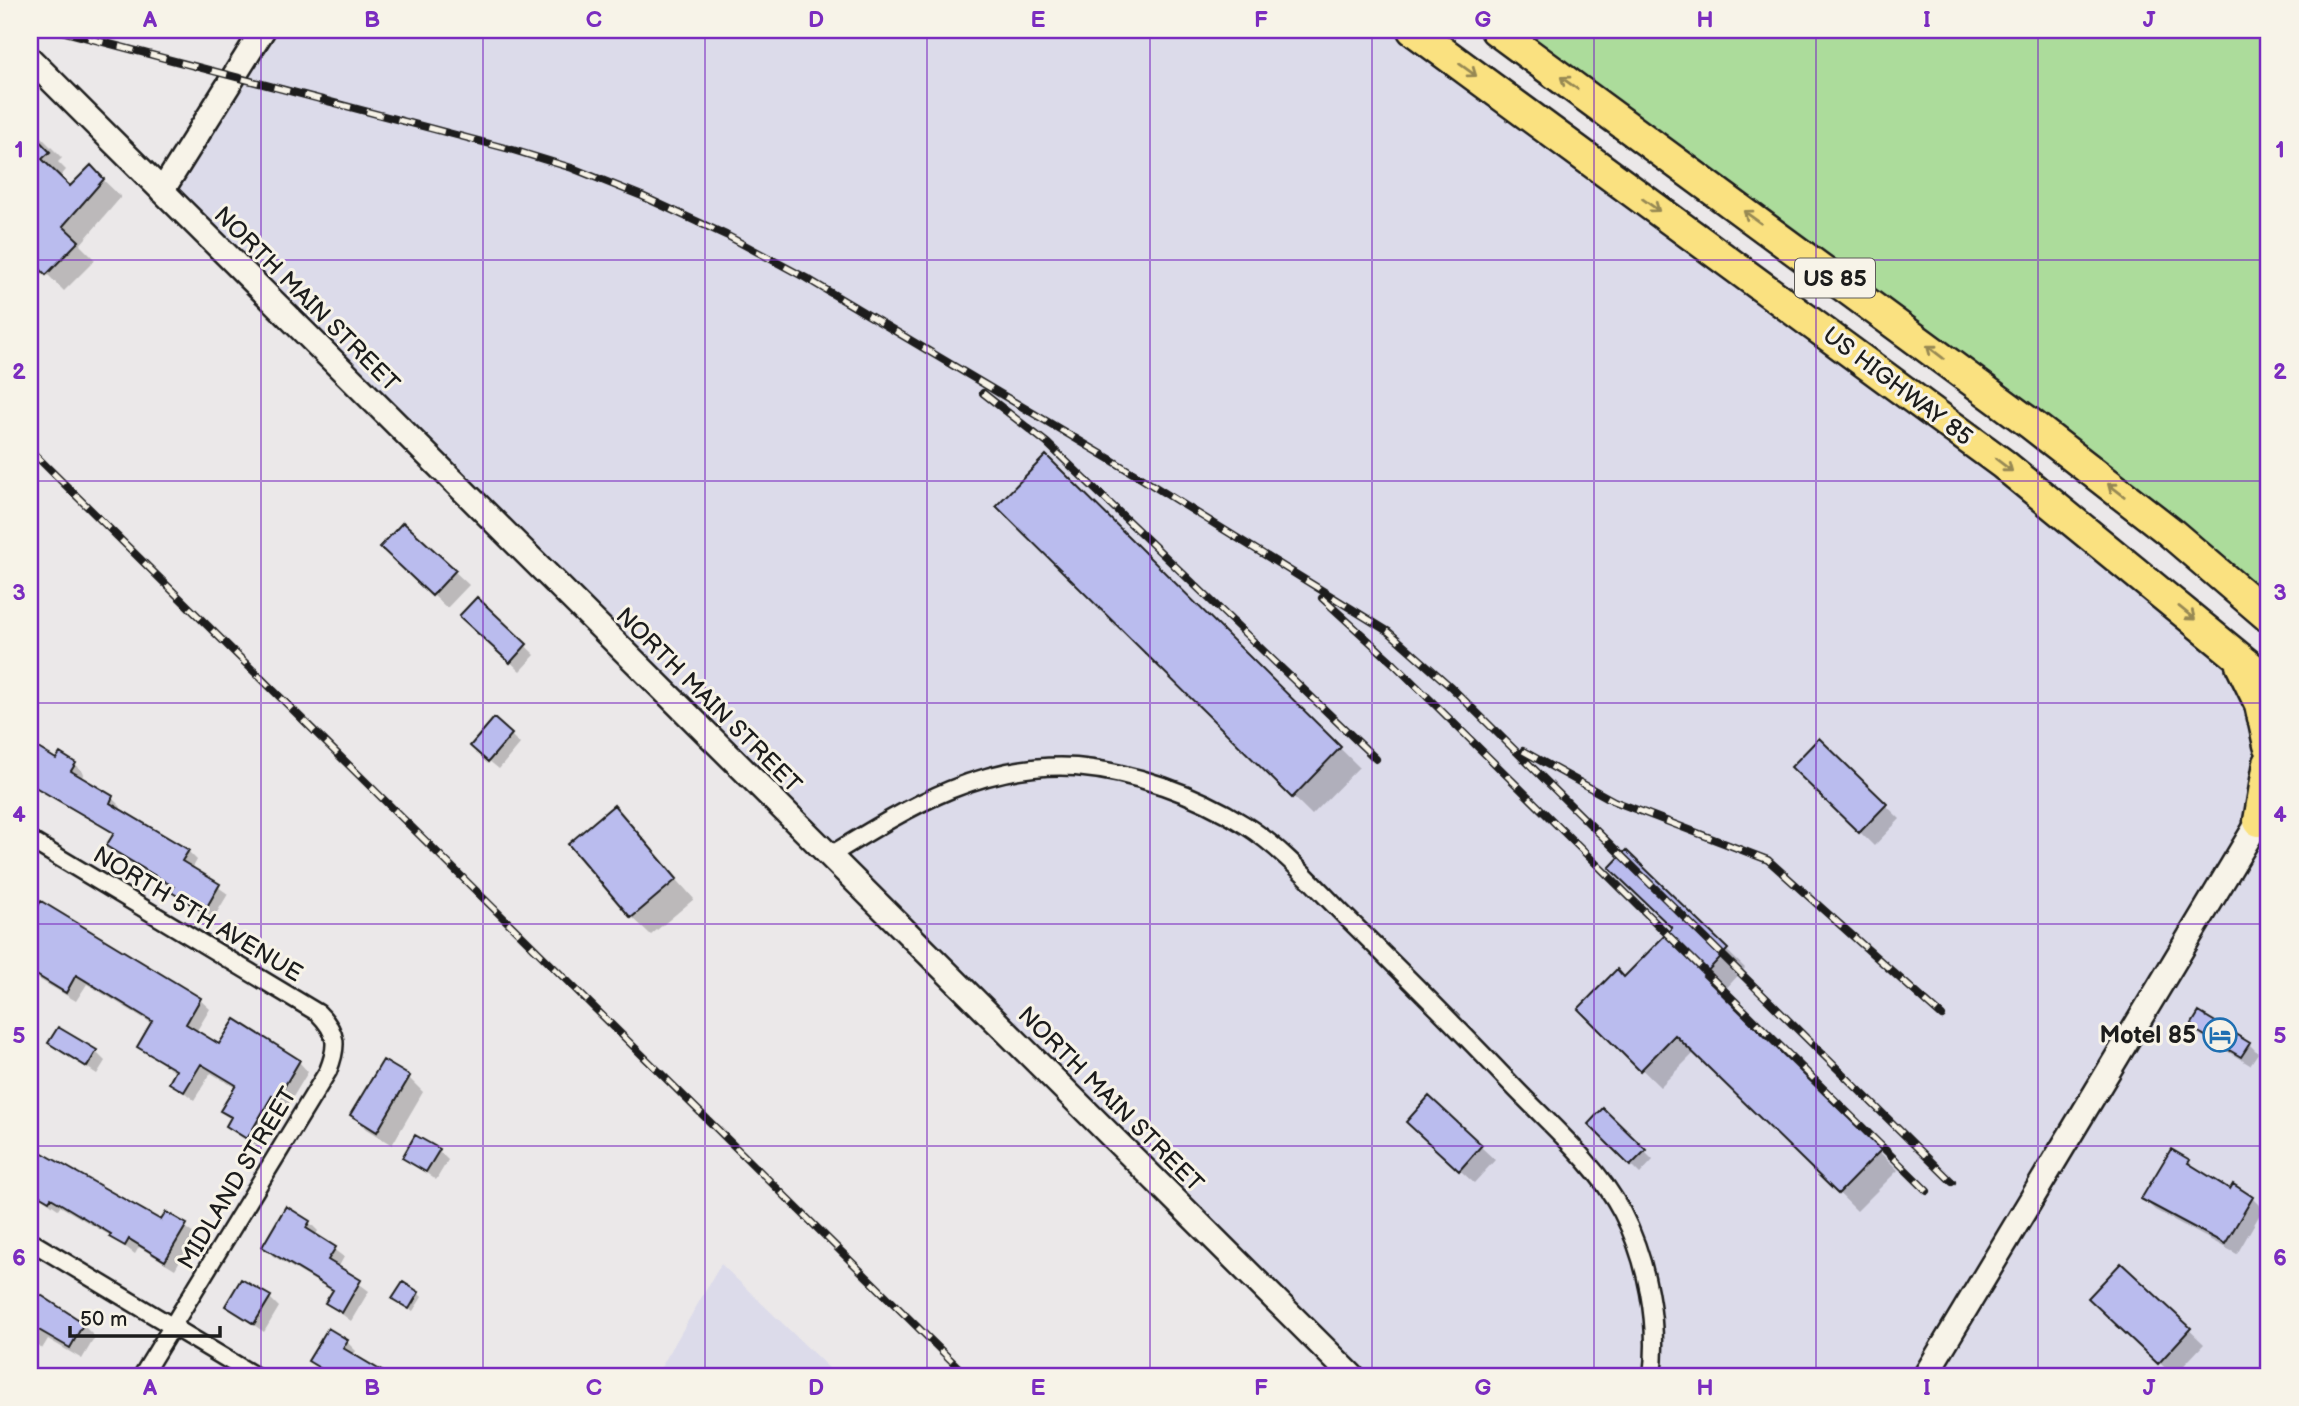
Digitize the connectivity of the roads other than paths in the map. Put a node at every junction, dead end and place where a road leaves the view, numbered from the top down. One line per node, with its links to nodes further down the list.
1 (263, 30): 5 (street)
2 (1413, 30): 8 (highway, US HIGHWAY 85 / US 85, one-way to 8)
3 (1496, 30): 6 (highway, US HIGHWAY 85 / US 85, one-way to 3)
4 (30, 59): 5 (street, NORTH MAIN STREET)
5 (162, 191): 14 (street, NORTH MAIN STREET)
6 (2258, 603): 7 (highway, US HIGHWAY 85 / US 85)
7 (2269, 617)
8 (2235, 652): 9 (highway, US HIGHWAY 85 / US 85); 10 (highway)
9 (2269, 682)
10 (2269, 746)
11 (2269, 763): 12 (highway)
12 (2266, 812): 22 (street)
13 (30, 840): 15 (street, NORTH 5TH AVENUE)
14 (829, 856): 20 (street, NORTH MAIN STREET); 21 (street)
15 (335, 1035): 17 (street, MIDLAND STREET)
16 (30, 1241): 17 (street)
17 (173, 1327): 18 (street, MIDLAND STREET); 19 (street)
18 (142, 1376)
19 (255, 1376)
20 (1352, 1376)
21 (1651, 1376)
22 (1925, 1376)

